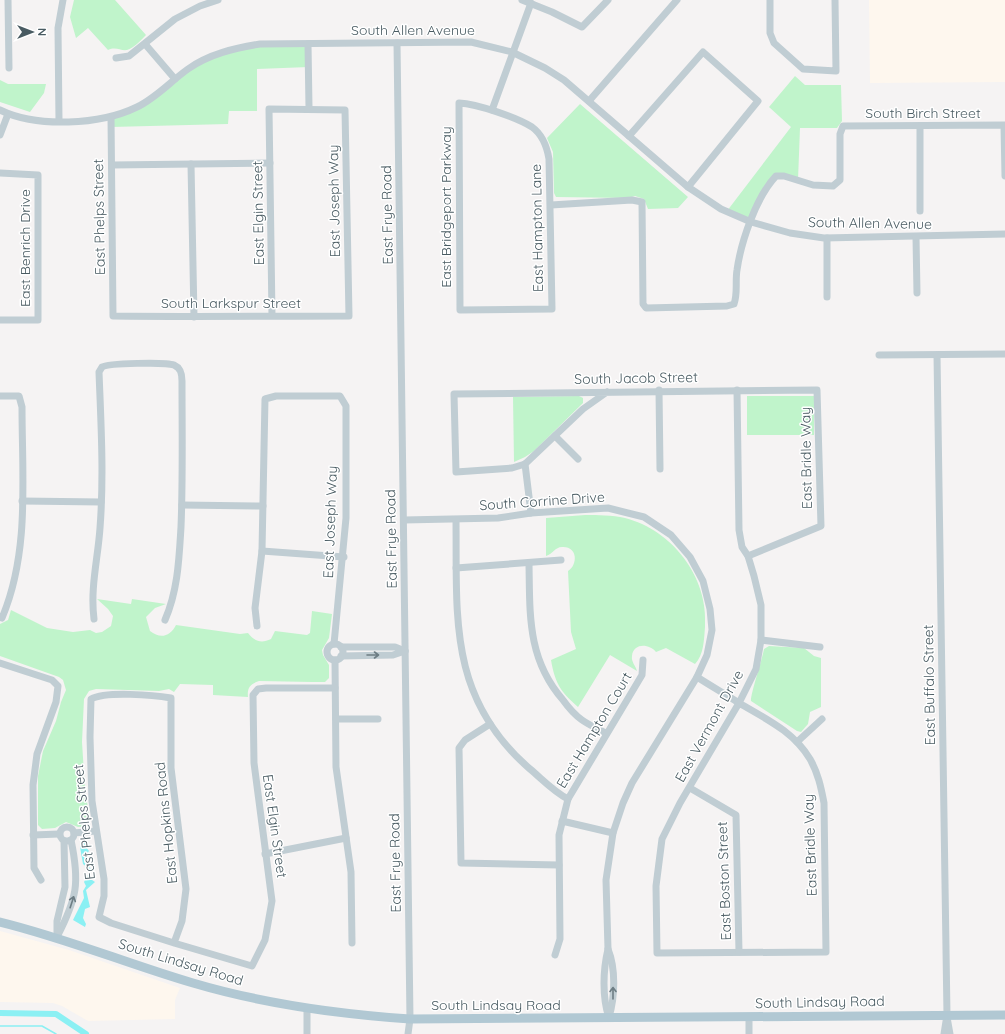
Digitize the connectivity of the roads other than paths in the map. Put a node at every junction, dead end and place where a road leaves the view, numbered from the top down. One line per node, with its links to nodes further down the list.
1 (8, 0): 15 (street)
2 (62, 0): 23 (street)
3 (218, 0): 11 (street)
4 (522, 0): 9 (street)
5 (608, 0): 9 (street)
6 (677, 0): 17 (street)
7 (770, 0): 8 (street)
8 (835, 0)
9 (531, 3): 13 (street)
10 (397, 43): 12 (street, South Allen Avenue); 13 (street, South Allen Avenue); 64 (street, East Frye Road)
11 (145, 44): 14 (street); 16 (street)
12 (308, 44): 16 (street, South Allen Avenue); 18 (street)
13 (512, 52): 17 (street, South Allen Avenue); 20 (street)
14 (116, 58)
15 (9, 68)
16 (175, 79): 22 (street, South Allen Avenue)
17 (589, 101): 26 (street, South Allen Avenue)
18 (309, 108): 27 (street, East Elgin Street); 44 (street, East Joseph Way)
19 (0, 110): 21 (street, South Allen Avenue)
20 (492, 110): 33 (street, East Hampton Lane); 41 (street, East Bridgeport Parkway)
21 (8, 114): 23 (street, South Allen Avenue); 25 (street)
22 (111, 117): 23 (street, South Allen Avenue); 28 (street, East Phelps Street)
23 (59, 121)
24 (920, 126): 31 (street, South Birch Street); 34 (street); 35 (street, South Birch Street)
25 (0, 135)
26 (629, 136): 32 (street, South Allen Avenue); 32 (street)
27 (270, 163): 29 (street); 43 (street, East Elgin Street)
28 (112, 164): 29 (street); 42 (street, East Phelps Street)
29 (191, 164): 45 (street)
30 (0, 173): 46 (street, East Benrich Drive)
31 (1005, 176)
32 (688, 187): 35 (street, South Allen Avenue)
33 (551, 205): 35 (street); 41 (street, East Hampton Lane)
34 (920, 211)
35 (751, 222): 38 (street, South Allen Avenue)
36 (1005, 234): 37 (street, South Allen Avenue)
37 (916, 237): 38 (street, South Allen Avenue); 39 (street)
38 (827, 238): 40 (street)
39 (917, 294)
40 (827, 297)
41 (552, 309)
42 (113, 316): 45 (street, South Larkspur Street)
43 (272, 316): 44 (street, South Larkspur Street); 45 (street, South Larkspur Street)
44 (349, 316)
45 (194, 317)
46 (0, 320)
47 (1005, 354): 49 (street)
48 (879, 355): 49 (street)
49 (937, 355): 111 (street, East Buffalo Street)
50 (659, 390): 51 (street, South Jacob Street); 53 (street, South Jacob Street); 58 (street)
51 (736, 390): 52 (street, South Jacob Street); 67 (street, East Vermont Drive)
52 (817, 390): 67 (street, East Bridle Way)
53 (607, 392): 55 (street); 57 (street, South Jacob Street)
54 (0, 396): 59 (street)
55 (555, 436): 56 (street); 57 (street)
56 (578, 459)
57 (525, 464): 63 (street)
58 (660, 469)
59 (22, 501): 60 (street); 72 (street)
60 (101, 502): 61 (street); 73 (street)
61 (182, 505): 62 (street); 74 (street)
62 (263, 506): 66 (street); 68 (street, East Joseph Way)
63 (531, 513): 65 (street, South Corrine Drive); 83 (street, South Corrine Drive)
64 (404, 520): 65 (street, South Corrine Drive); 79 (street, East Frye Road)
65 (456, 520): 71 (street)
66 (262, 552): 68 (street); 75 (street)
67 (748, 556): 76 (street, East Vermont Drive)
68 (344, 558): 77 (street, East Joseph Way)
69 (561, 560): 70 (street)
70 (529, 564): 71 (street); 91 (street)
71 (456, 568): 90 (street)
72 (1, 617)
73 (94, 619)
74 (165, 620)
75 (257, 626)
76 (761, 640): 78 (street); 86 (street, East Vermont Drive)
77 (338, 646): 79 (street); 80 (street, East Joseph Way); 80 (street, East Joseph Way)
78 (820, 647)
79 (405, 651): 80 (street, one-way to 79); 115 (street, East Frye Road)
80 (338, 658): 84 (street, East Joseph Way)
81 (643, 660): 91 (street, East Hampton Court)
82 (0, 663): 98 (street)
83 (697, 677): 86 (street, East Bridle Way); 97 (street, South Corrine Drive)
84 (335, 688): 87 (street, East Joseph Way); 101 (street, East Elgin Street)
85 (171, 698): 96 (street, East Phelps Street); 106 (street, East Hopkins Road)
86 (739, 703): 92 (street, East Bridle Way); 93 (street, East Vermont Drive)
87 (336, 719): 88 (street); 100 (street, East Joseph Way)
88 (378, 719)
89 (822, 719): 92 (street)
90 (490, 724): 94 (street); 102 (street)
91 (606, 733): 94 (street, East Hampton Court)
92 (797, 742): 108 (street, East Bridle Way)
93 (690, 788): 108 (street, East Boston Street); 108 (street, East Vermont Drive)
94 (568, 799): 95 (street, East Hampton Court)
95 (562, 820): 97 (street); 102 (street, East Hampton Court)
96 (96, 831): 99 (street); 106 (street, East Phelps Street)
97 (613, 833): 114 (street, South Corrine Drive)
98 (33, 835): 99 (street); 103 (street)
99 (67, 837): 105 (street); 105 (street, one-way to 99)
100 (346, 838): 101 (street); 107 (street, East Joseph Way)
101 (266, 854): 106 (street, East Elgin Street)
102 (559, 864): 109 (street, East Hampton Court)
103 (42, 880)
104 (0, 922): 105 (main road, South Lindsay Road)
105 (57, 938): 110 (main road, South Lindsay Road)
106 (174, 943)
107 (352, 943)
108 (739, 952)
109 (555, 954)
110 (307, 1009): 115 (main road, South Lindsay Road); 116 (street)
111 (946, 1015): 112 (main road, South Lindsay Road); 113 (main road, South Lindsay Road); 119 (street, East Buffalo Street); 120 (street, East Buffalo Street)
112 (1005, 1015)
113 (749, 1017): 114 (main road, South Lindsay Road); 118 (street)
114 (609, 1018): 115 (main road, South Lindsay Road)
115 (410, 1019): 117 (street, East Frye Road)
116 (307, 1034)
117 (408, 1034)
118 (749, 1034)
119 (944, 1034)
120 (950, 1034)

